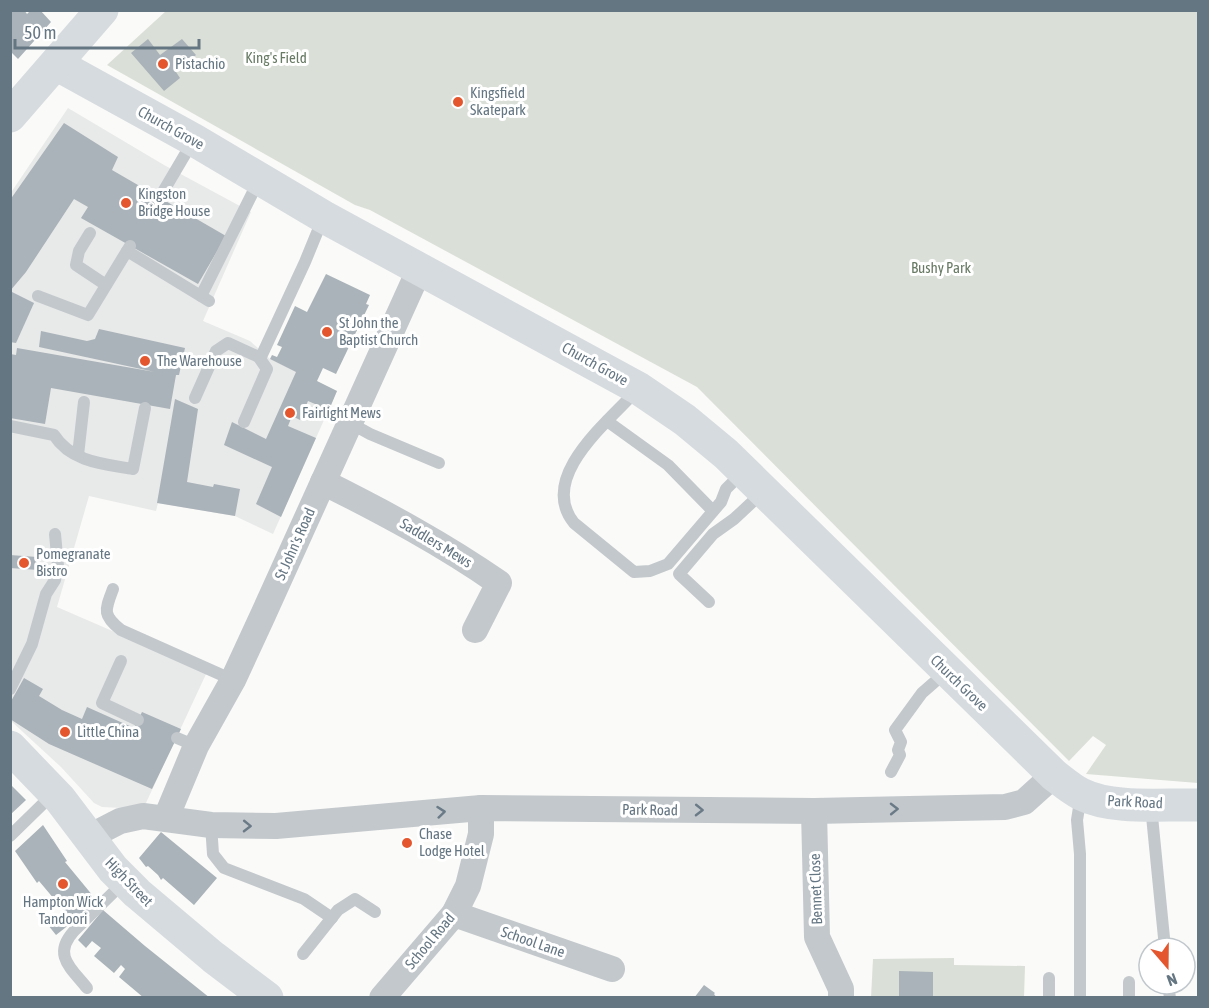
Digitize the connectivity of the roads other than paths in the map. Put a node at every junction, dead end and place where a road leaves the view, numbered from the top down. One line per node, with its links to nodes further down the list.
1 (102, 10): 2 (main road)
2 (56, 64): 3 (main road); 4 (main road, Church Grove)
3 (10, 116)
4 (194, 140): 5 (main road, Church Grove); 6 (lane)
5 (260, 179): 7 (main road, Church Grove); 10 (lane)
6 (160, 197)
7 (324, 217): 9 (main road, Church Grove); 12 (lane)
8 (90, 233): 10 (lane)
9 (420, 268): 13 (main road, Church Grove); 19 (street, St John's Road)
10 (106, 285): 11 (lane)
11 (38, 296)
12 (261, 358): 14 (lane); 18 (lane)
13 (638, 388): 17 (lane); 24 (main road, Church Grove)
14 (195, 398)
15 (84, 402): 21 (lane)
16 (145, 408): 21 (lane)
17 (607, 421): 25 (lane); 25 (lane)
18 (244, 422)
19 (350, 423): 22 (lane); 23 (street, St John's Road)
20 (10, 426): 21 (lane)
21 (78, 455)
22 (439, 463)
23 (323, 482): 29 (street, Saddlers Mews); 32 (street, St John's Road)
24 (753, 482): 25 (lane); 28 (lane); 31 (main road, Church Grove)
25 (713, 511)
26 (55, 534): 33 (lane)
27 (113, 589): 32 (lane)
28 (710, 602)
29 (475, 630)
30 (121, 661): 34 (lane)
31 (947, 671): 36 (lane); 37 (main road, Church Grove)
32 (233, 680): 44 (street, St John's Road)
33 (10, 689)
34 (138, 720)
35 (10, 747): 38 (main road, High Street)
36 (891, 772)
37 (1054, 775): 39 (main road, Park Road); 43 (street, Park Road, one-way to 37)
38 (55, 793): 46 (lane); 47 (main road, High Street)
39 (1081, 794): 40 (main road, Park Road); 62 (lane)
40 (1151, 804): 41 (main road, Park Road); 52 (lane)
41 (1198, 805)
42 (481, 808): 43 (street, Park Road, one-way to 43); 45 (street, Park Road, one-way to 42); 50 (street, School Road)
43 (814, 811): 60 (street, Bennet Close)
44 (166, 818): 45 (street, Park Road); 47 (street, Park Road)
45 (211, 825): 51 (lane)
46 (10, 836)
47 (89, 837): 48 (main road, High Street)
48 (125, 882): 57 (lane); 58 (main road, High Street)
49 (375, 912): 51 (lane)
50 (454, 914): 54 (street, School Lane); 59 (street, School Road)
51 (332, 918): 53 (lane)
52 (1164, 936)
53 (303, 954)
54 (612, 969)
55 (1049, 978): 61 (lane)
56 (1129, 982): 63 (lane)
57 (87, 988)
58 (267, 998)
59 (382, 998)
60 (841, 998)
61 (1049, 998)
62 (1080, 998)
63 (1129, 998)

